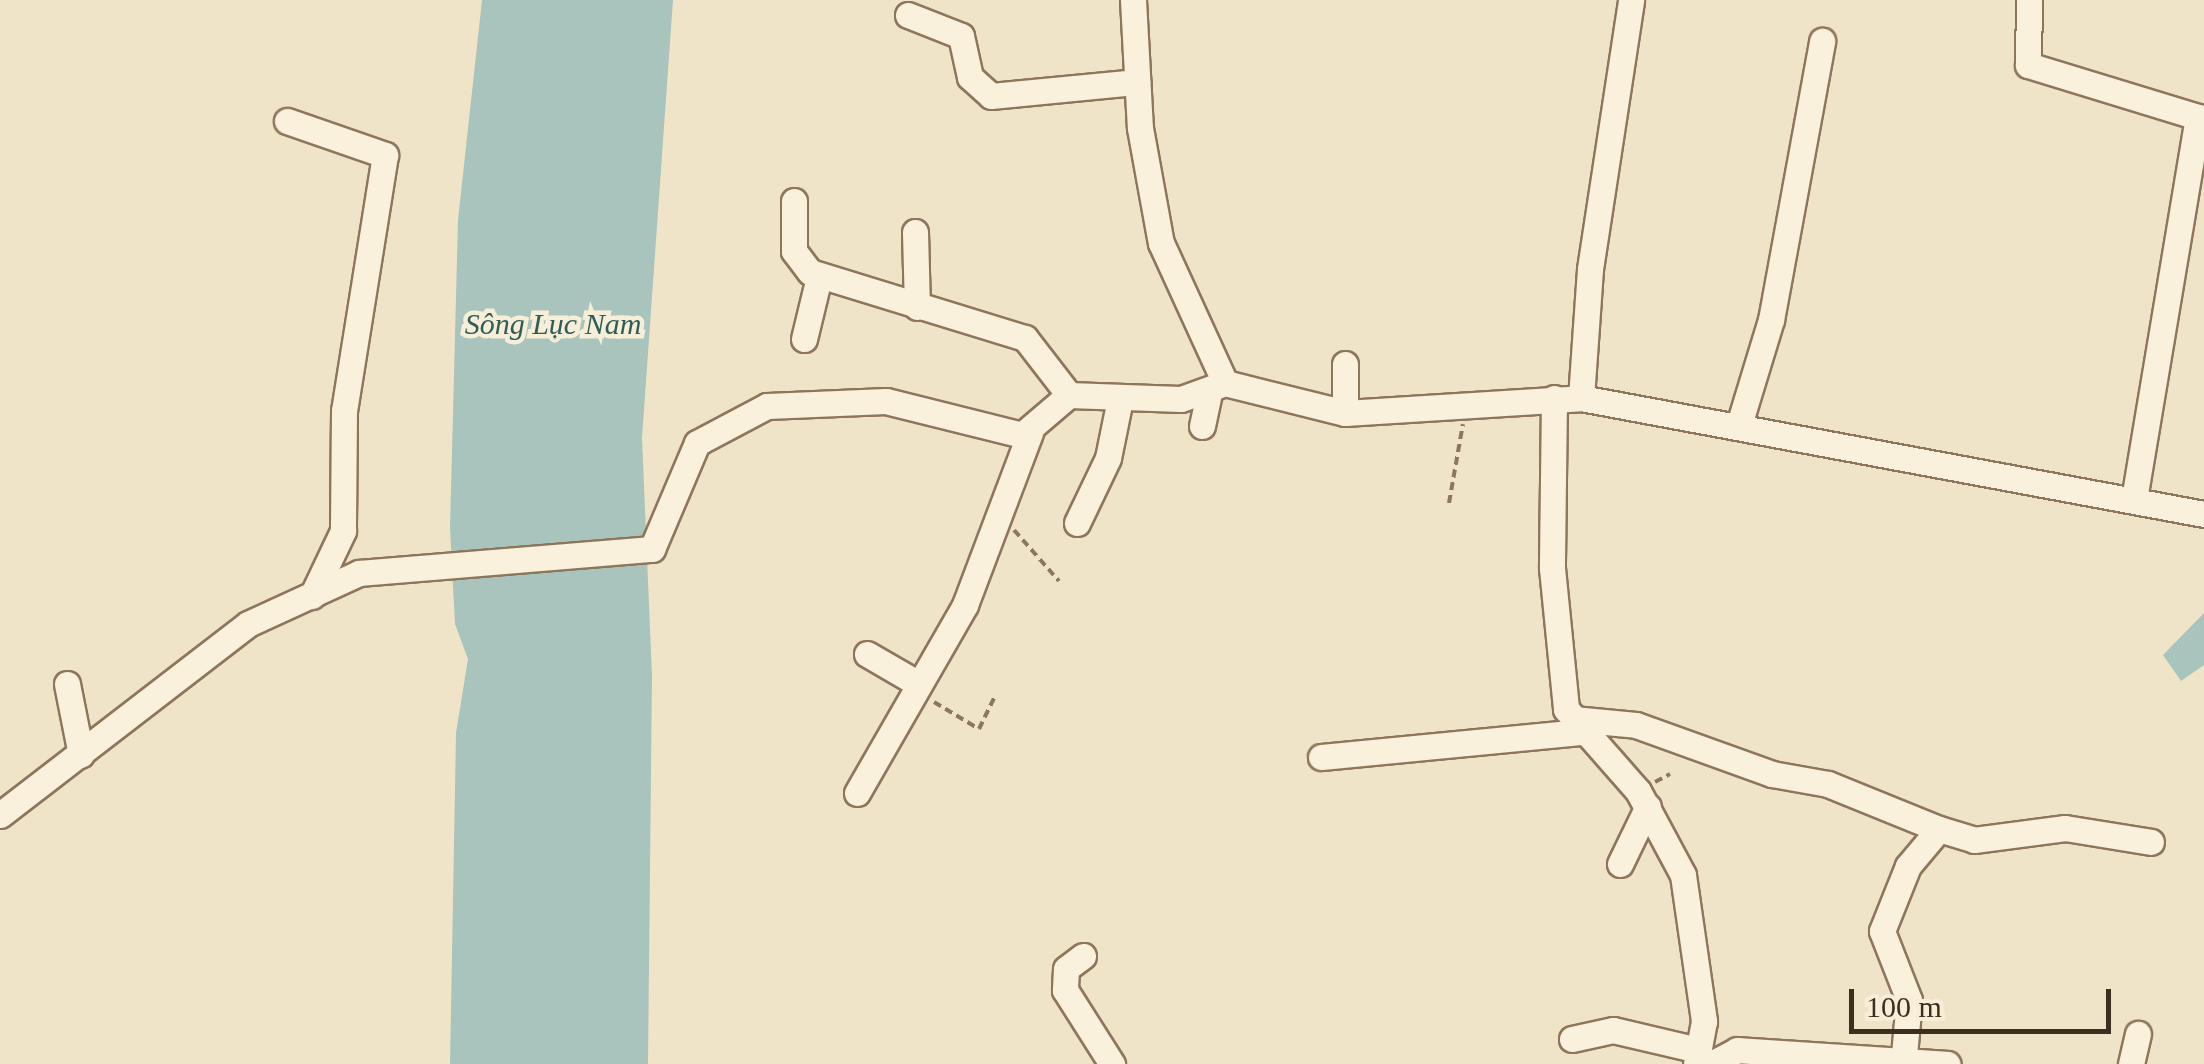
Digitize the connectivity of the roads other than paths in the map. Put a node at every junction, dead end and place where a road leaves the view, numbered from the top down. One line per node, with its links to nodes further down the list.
1 (1133, 0): 6 (street)
2 (1632, 0): 18 (street)
3 (2030, 0): 7 (street)
4 (908, 15): 6 (street)
5 (1822, 41): 21 (street)
6 (1137, 82): 15 (street)
7 (2198, 107): 24 (street)
8 (288, 121): 27 (street)
9 (794, 202): 11 (street)
10 (914, 232): 12 (street)
11 (819, 277): 12 (street); 13 (street)
12 (917, 308): 16 (street)
13 (804, 339)
14 (1344, 364): 20 (street)
15 (1217, 388): 19 (street); 20 (street); 22 (street)
16 (1069, 395): 19 (street); 23 (street)
17 (1554, 398): 18 (street); 20 (street); 31 (street)
18 (1581, 398): 21 (street)
19 (1120, 399): 26 (street)
20 (1344, 413)
21 (1739, 425): 24 (street)
22 (1202, 426)
23 (1030, 433): 27 (street); 30 (street)
24 (2134, 499): 25 (street)
25 (2204, 514)
26 (1077, 523)
27 (312, 596): 32 (street)
28 (866, 654): 30 (street)
29 (67, 684): 32 (street)
30 (915, 686): 34 (street)
31 (1577, 726): 33 (street); 35 (street); 37 (street)
32 (81, 754): 36 (street)
33 (1321, 756)
34 (856, 793)
35 (1648, 806): 39 (street); 41 (street)
36 (0, 815)
37 (1939, 830): 38 (street); 45 (street)
38 (2151, 842)
39 (1620, 864)
40 (1083, 956): 47 (street)
41 (1704, 1021): 44 (street); 46 (street)
42 (2138, 1034): 49 (street)
43 (1572, 1039): 46 (street)
44 (1737, 1050): 45 (street); 46 (street)
45 (1904, 1055): 48 (street)
46 (1702, 1059)
47 (1112, 1064)
48 (1948, 1064)
49 (2132, 1064)

